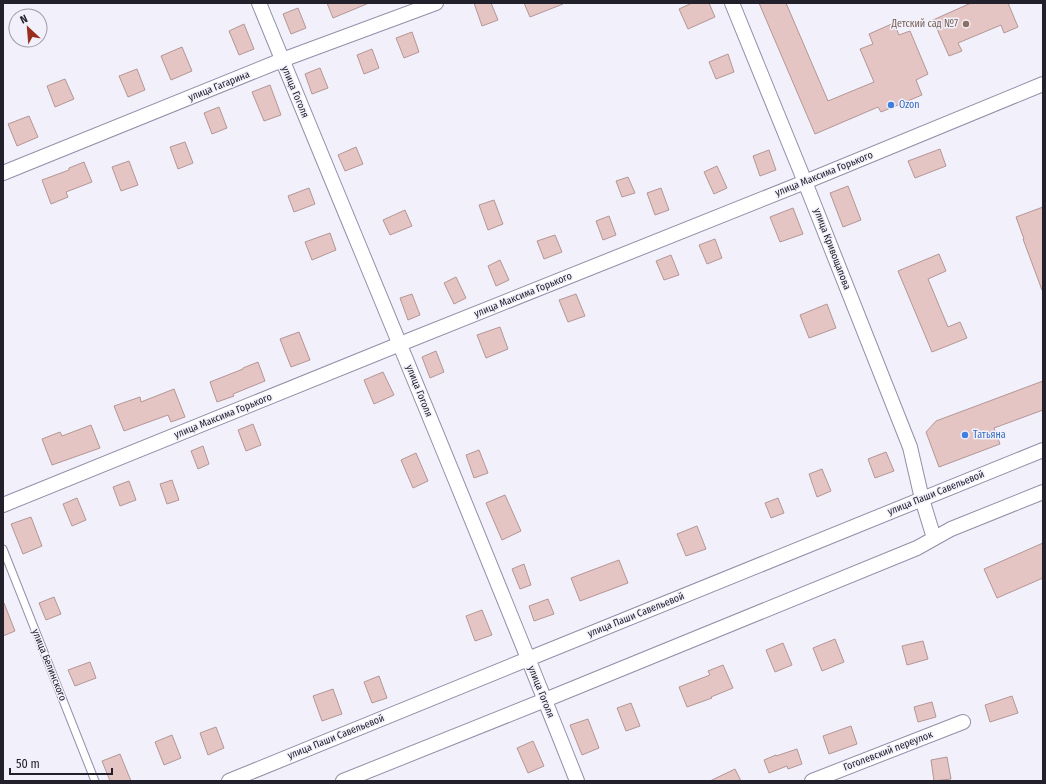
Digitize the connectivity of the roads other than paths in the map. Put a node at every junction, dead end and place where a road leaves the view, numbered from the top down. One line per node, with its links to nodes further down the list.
1 (259, 3): 4 (street, улица Гоголя)
2 (436, 3): 4 (street, улица Гагарина)
3 (732, 3): 7 (street, улица Кривощапова)
4 (282, 60): 6 (street, улица Гагарина); 8 (street, улица Гоголя)
5 (1043, 84): 7 (street, улица Максима Горького)
6 (3, 174)
7 (805, 182): 8 (street, улица Максима Горького); 11 (street, улица Кривощапова)
8 (400, 344): 12 (street, улица Максима Горького); 15 (street, улица Гоголя)
9 (1043, 450): 11 (street, улица Паши Савельевой)
10 (1043, 492): 13 (street)
11 (922, 499): 13 (street, улица Кривощапова); 15 (street, улица Паши Савельевой)
12 (3, 505)
13 (934, 538): 16 (street)
14 (3, 549): 18 (lane, улица Белинского)
15 (528, 659): 16 (street, улица Гоголя); 19 (street, улица Паши Савельевой)
16 (545, 700): 20 (street); 21 (street, улица Гоголя)
17 (963, 722): 22 (street, Гоголевский переулок)
18 (95, 781)
19 (229, 781)
20 (343, 781)
21 (576, 781)
22 (812, 781)

